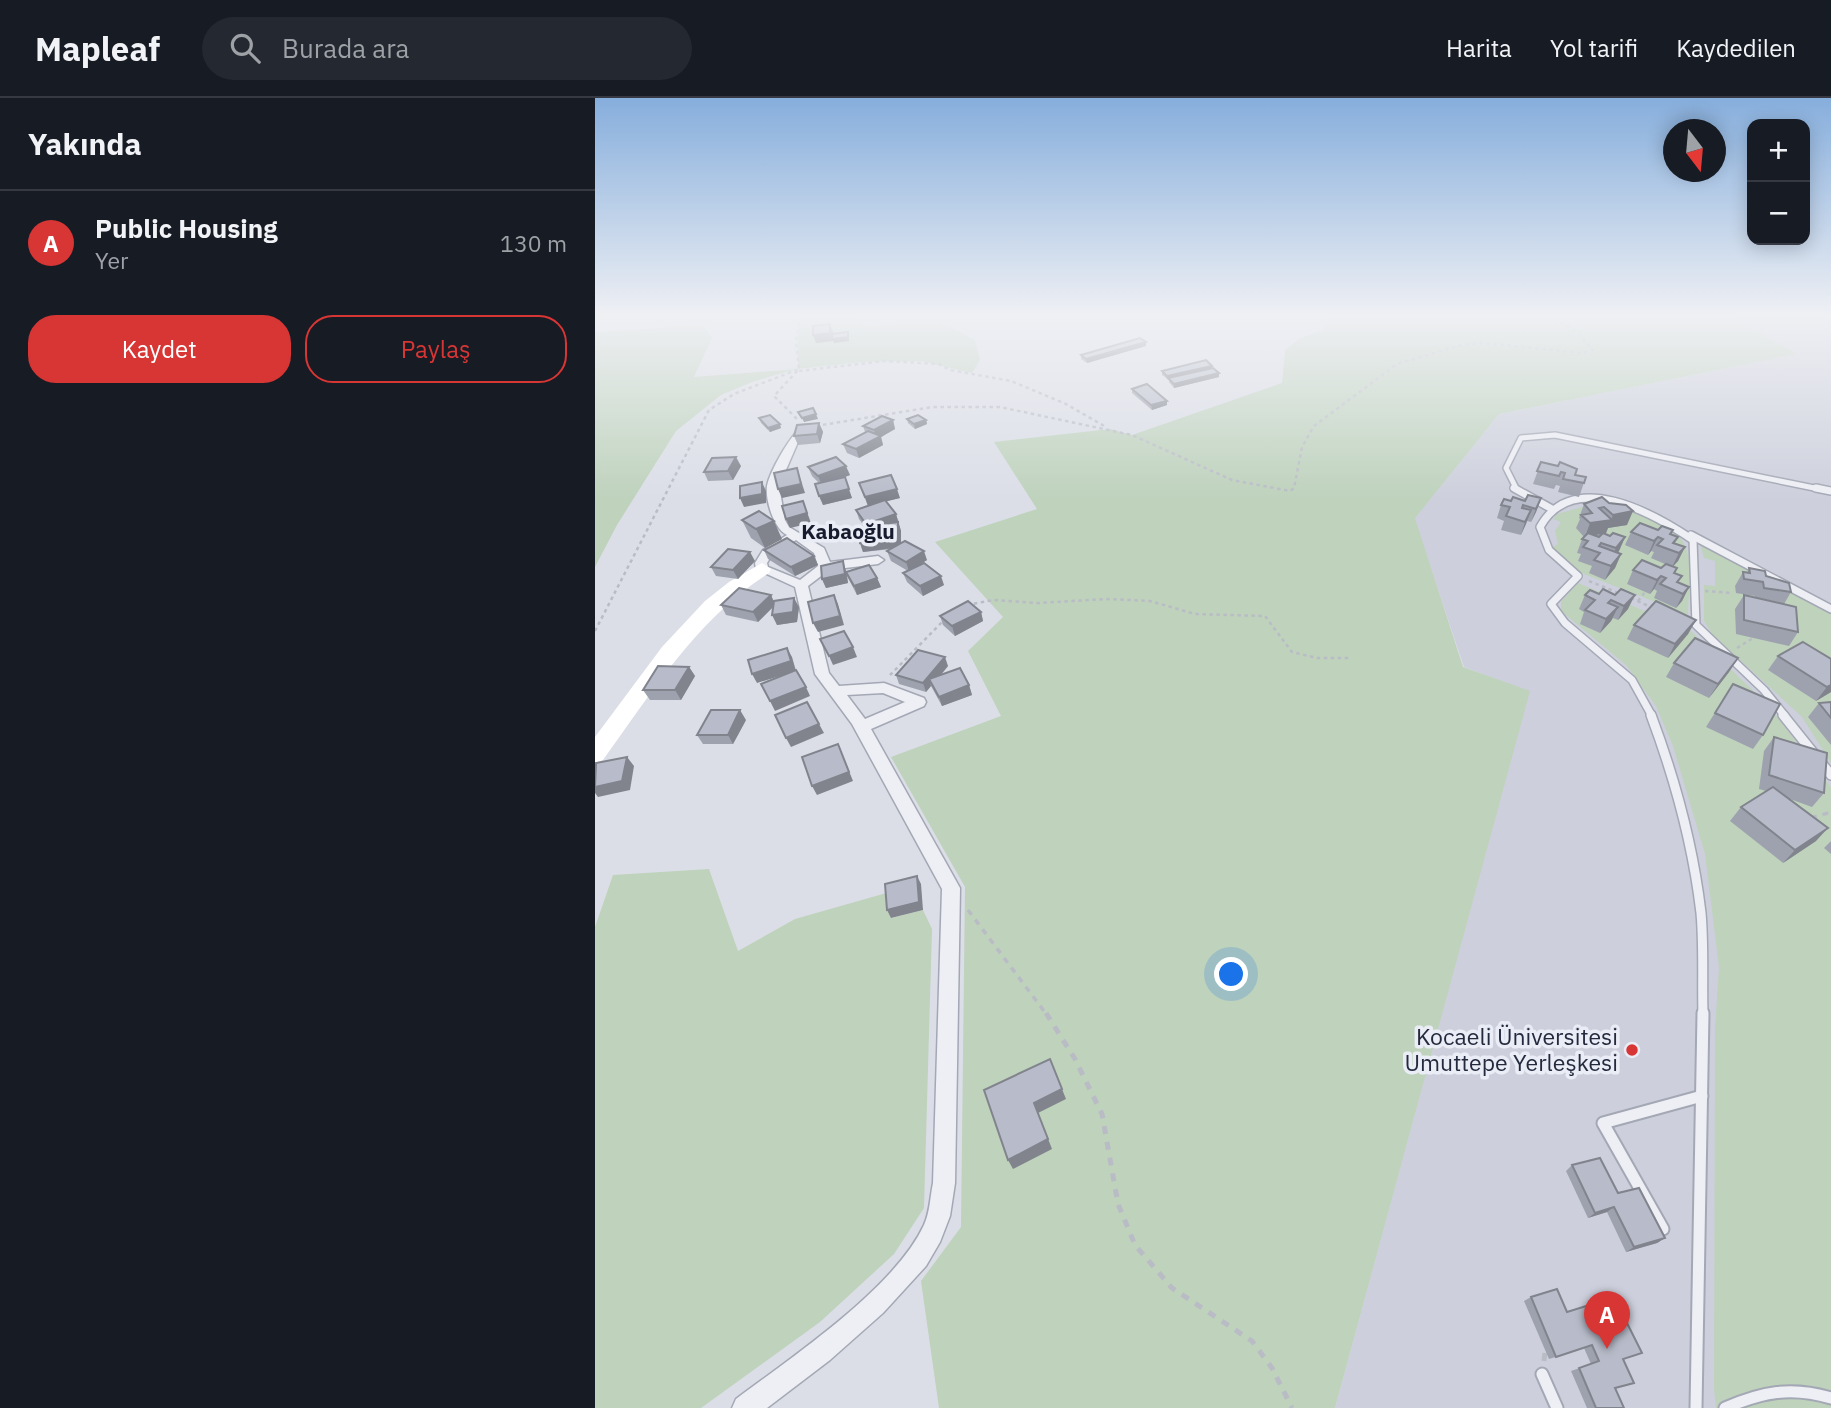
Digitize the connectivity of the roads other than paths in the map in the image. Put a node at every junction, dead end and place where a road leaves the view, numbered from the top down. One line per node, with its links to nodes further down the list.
1 (805, 428): 5 (street)
2 (1831, 491): 3 (lane)
3 (1552, 509): 4 (lane); 15 (lane)
4 (1653, 515): 10 (lane); 14 (lane)
5 (796, 535): 7 (street); 8 (street)
6 (879, 560): 7 (street)
7 (825, 567): 9 (street)
8 (762, 569): 9 (street); 13 (street)
9 (801, 585): 11 (street)
10 (1831, 609)
11 (835, 691): 12 (street); 12 (street)
12 (862, 727): 19 (street)
13 (595, 754)
14 (1831, 775)
15 (1702, 1096): 16 (lane); 21 (lane)
16 (1663, 1229)
17 (1542, 1374): 20 (lane)
18 (1831, 1398): 22 (lane)
19 (745, 1408)
20 (1557, 1408)
21 (1696, 1408)
22 (1725, 1408)

